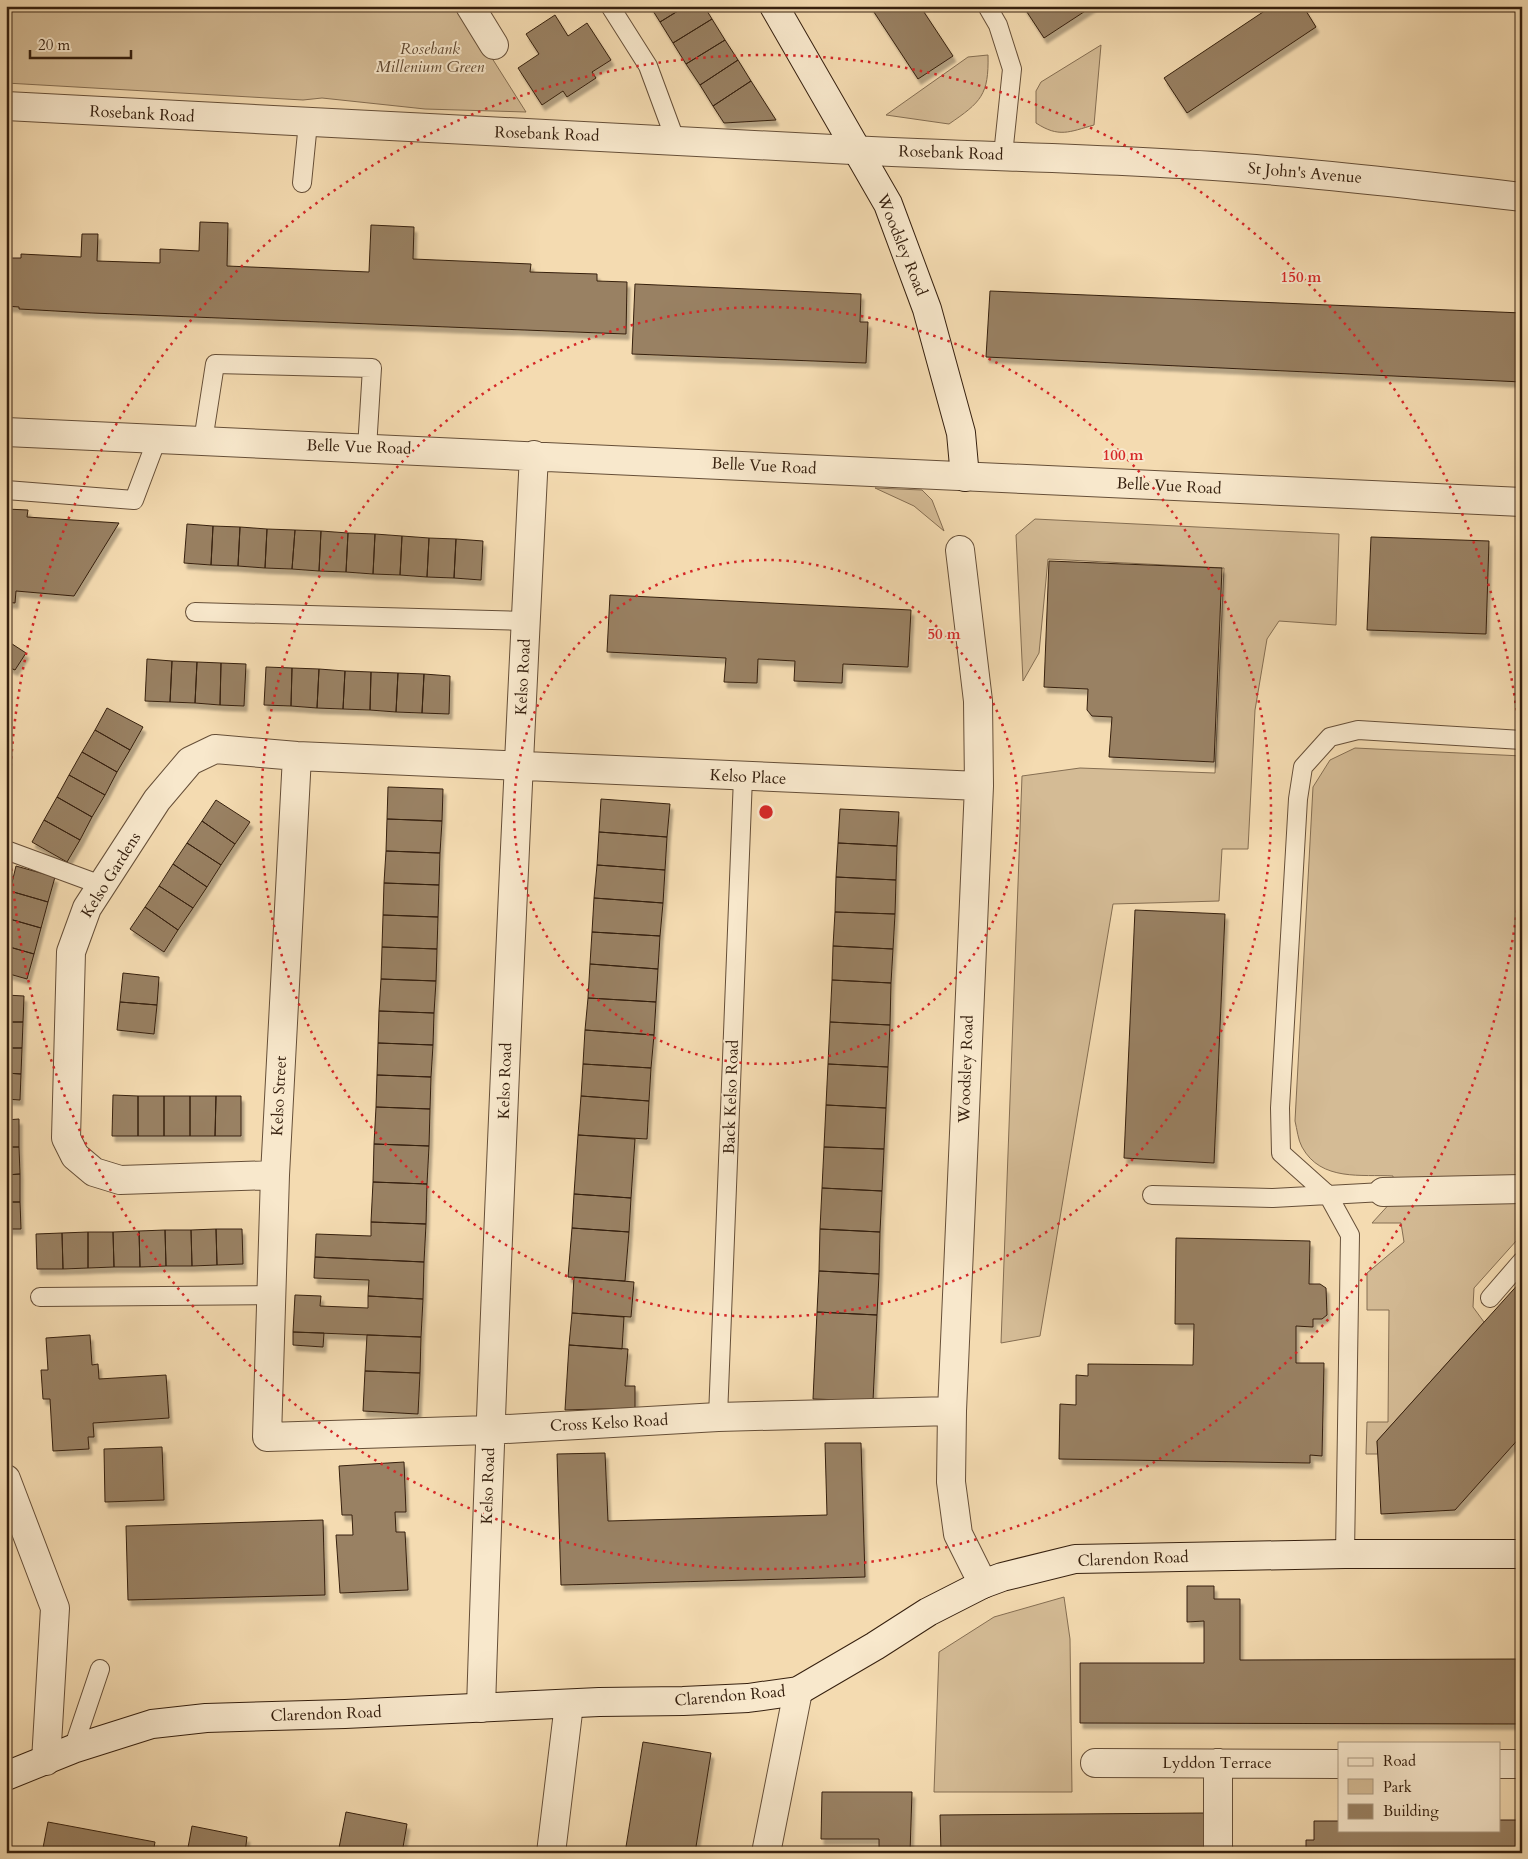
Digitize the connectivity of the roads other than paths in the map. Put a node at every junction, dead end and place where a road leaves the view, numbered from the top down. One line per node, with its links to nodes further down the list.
1 (470, 6): 5 (street)
2 (610, 6): 8 (lane)
3 (774, 6): 9 (street, Woodsley Road)
4 (987, 6): 10 (lane)
5 (494, 45)
6 (6, 106): 7 (street, Rosebank Road)
7 (308, 123): 8 (street, Rosebank Road); 12 (lane)
8 (675, 139): 9 (street, Rosebank Road)
9 (856, 150): 10 (street, Rosebank Road); 19 (street, Woodsley Road)
10 (1003, 155): 11 (street, Rosebank Road)
11 (1088, 159): 13 (street, St John's Avenue)
12 (302, 183)
13 (1522, 197)
14 (6, 432): 15 (street, Belle Vue Road)
15 (156, 439): 16 (street, Belle Vue Road); 20 (lane)
16 (203, 441): 17 (street, Belle Vue Road); 17 (lane)
17 (367, 448): 18 (street, Belle Vue Road)
18 (534, 455): 19 (street, Belle Vue Road); 24 (street, Kelso Road)
19 (965, 477): 21 (street, Belle Vue Road)
20 (6, 490)
21 (1522, 502)
22 (960, 550): 29 (street, Woodsley Road)
23 (195, 612): 24 (lane)
24 (526, 621): 27 (street, Kelso Road)
25 (1522, 740): 36 (lane)
26 (298, 756): 27 (street, Kelso Gardens); 31 (street, Kelso Gardens); 32 (street, Kelso Street)
27 (518, 764): 28 (street, Kelso Place); 43 (street, Kelso Road)
28 (744, 777): 29 (street, Kelso Place); 42 (lane, Back Kelso Road)
29 (978, 786): 41 (street, Woodsley Road)
30 (6, 850): 31 (lane)
31 (101, 885): 32 (street, Kelso Gardens)
32 (275, 1175): 38 (street, Kelso Street)
33 (1522, 1189): 34 (street)
34 (1382, 1192): 36 (lane)
35 (1152, 1195): 36 (lane)
36 (1328, 1195): 46 (lane)
37 (1522, 1261): 40 (lane)
38 (271, 1295): 39 (lane); 44 (street, Kelso Street)
39 (40, 1297)
40 (1490, 1298)
41 (952, 1410): 42 (street, Cross Kelso Road); 48 (street, Woodsley Road)
42 (718, 1417): 43 (street, Cross Kelso Road)
43 (490, 1430): 44 (street, Cross Kelso Road); 52 (street, Kelso Road)
44 (267, 1436)
45 (6, 1479): 54 (street)
46 (1345, 1554): 47 (street, Clarendon Road); 48 (street, Clarendon Road)
47 (1522, 1554)
48 (983, 1584): 50 (street, Clarendon Road)
49 (100, 1669): 53 (lane)
50 (798, 1691): 51 (street, Clarendon Road); 62 (street)
51 (569, 1704): 52 (street, Clarendon Road); 61 (street)
52 (481, 1708): 53 (street, Clarendon Road)
53 (73, 1749): 54 (street, Clarendon Road)
54 (46, 1761): 60 (street, Clarendon Road)
55 (1095, 1763): 56 (street, Lyddon Terrace)
56 (1218, 1763): 57 (street, Lyddon Terrace); 63 (street)
57 (1338, 1764)
58 (1500, 1764): 59 (street)
59 (1522, 1764)
60 (6, 1776)
61 (551, 1853)
62 (766, 1853)
63 (1218, 1853)

